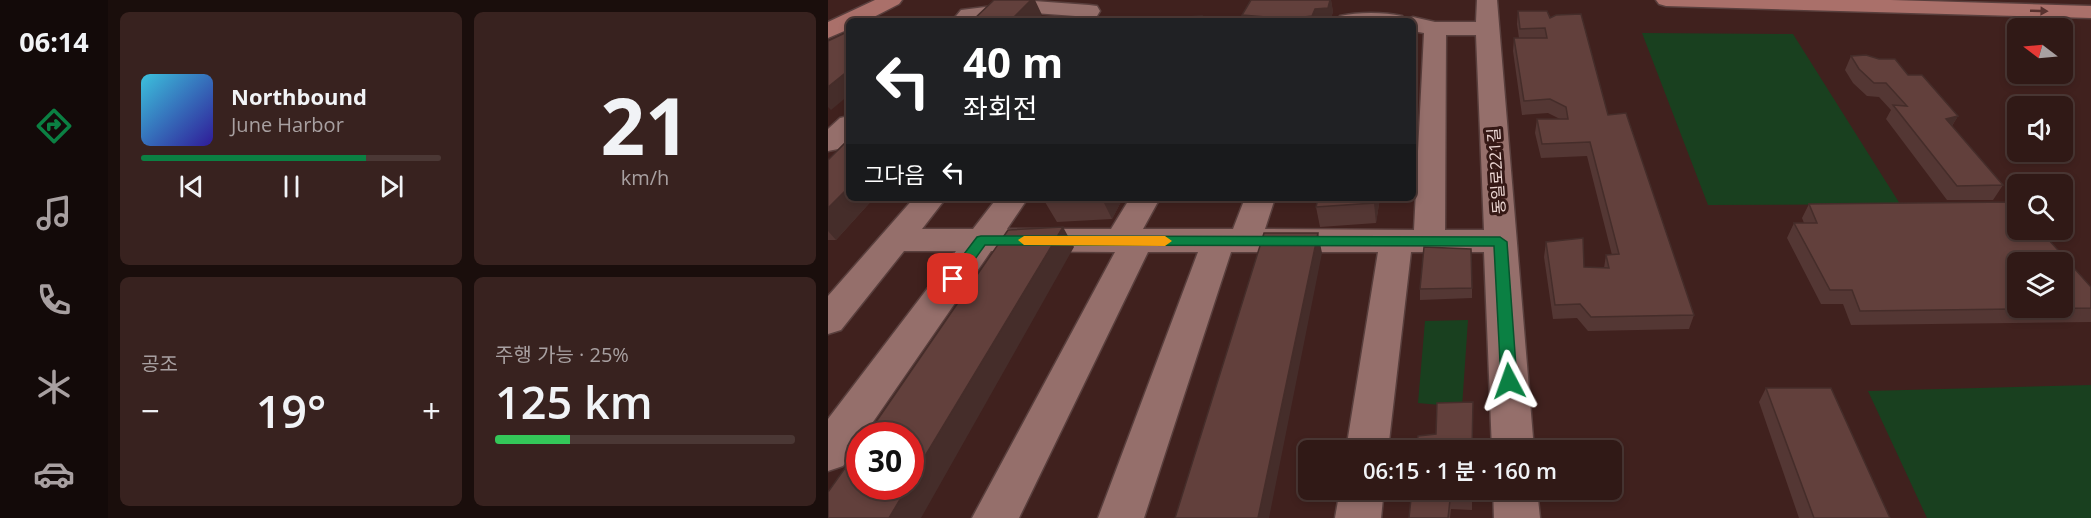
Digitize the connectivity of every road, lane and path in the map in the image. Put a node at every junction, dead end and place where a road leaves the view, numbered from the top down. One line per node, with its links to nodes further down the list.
1 (892, 0): 5 (main road)
2 (1666, 0): 3 (main road, one-way to 3)
3 (2091, 12)
4 (1487, 14): 9 (street); 22 (street, 동일로221길)
5 (855, 18)
6 (966, 18): 7 (street)
7 (1083, 18)
8 (846, 22): 10 (main road)
9 (1424, 26): 11 (street)
10 (828, 31)
11 (1416, 170)
12 (928, 201): 17 (street)
13 (1012, 201): 18 (street)
14 (1144, 201): 19 (street)
15 (1258, 201): 20 (street)
16 (1414, 201): 21 (street)
17 (896, 240): 18 (street); 23 (street)
18 (981, 240): 19 (street); 26 (street)
19 (1128, 241): 20 (street); 29 (street)
20 (1232, 241): 21 (street); 30 (street)
21 (1412, 242): 22 (street); 24 (street)
22 (1500, 242): 25 (street, 동일로221길)
23 (828, 320)
24 (1369, 440)
25 (1512, 440)
26 (828, 453)
27 (1360, 500): 31 (street)
28 (1516, 500): 32 (street)
29 (995, 518)
30 (1121, 518)
31 (1358, 518)
32 (1517, 518)

